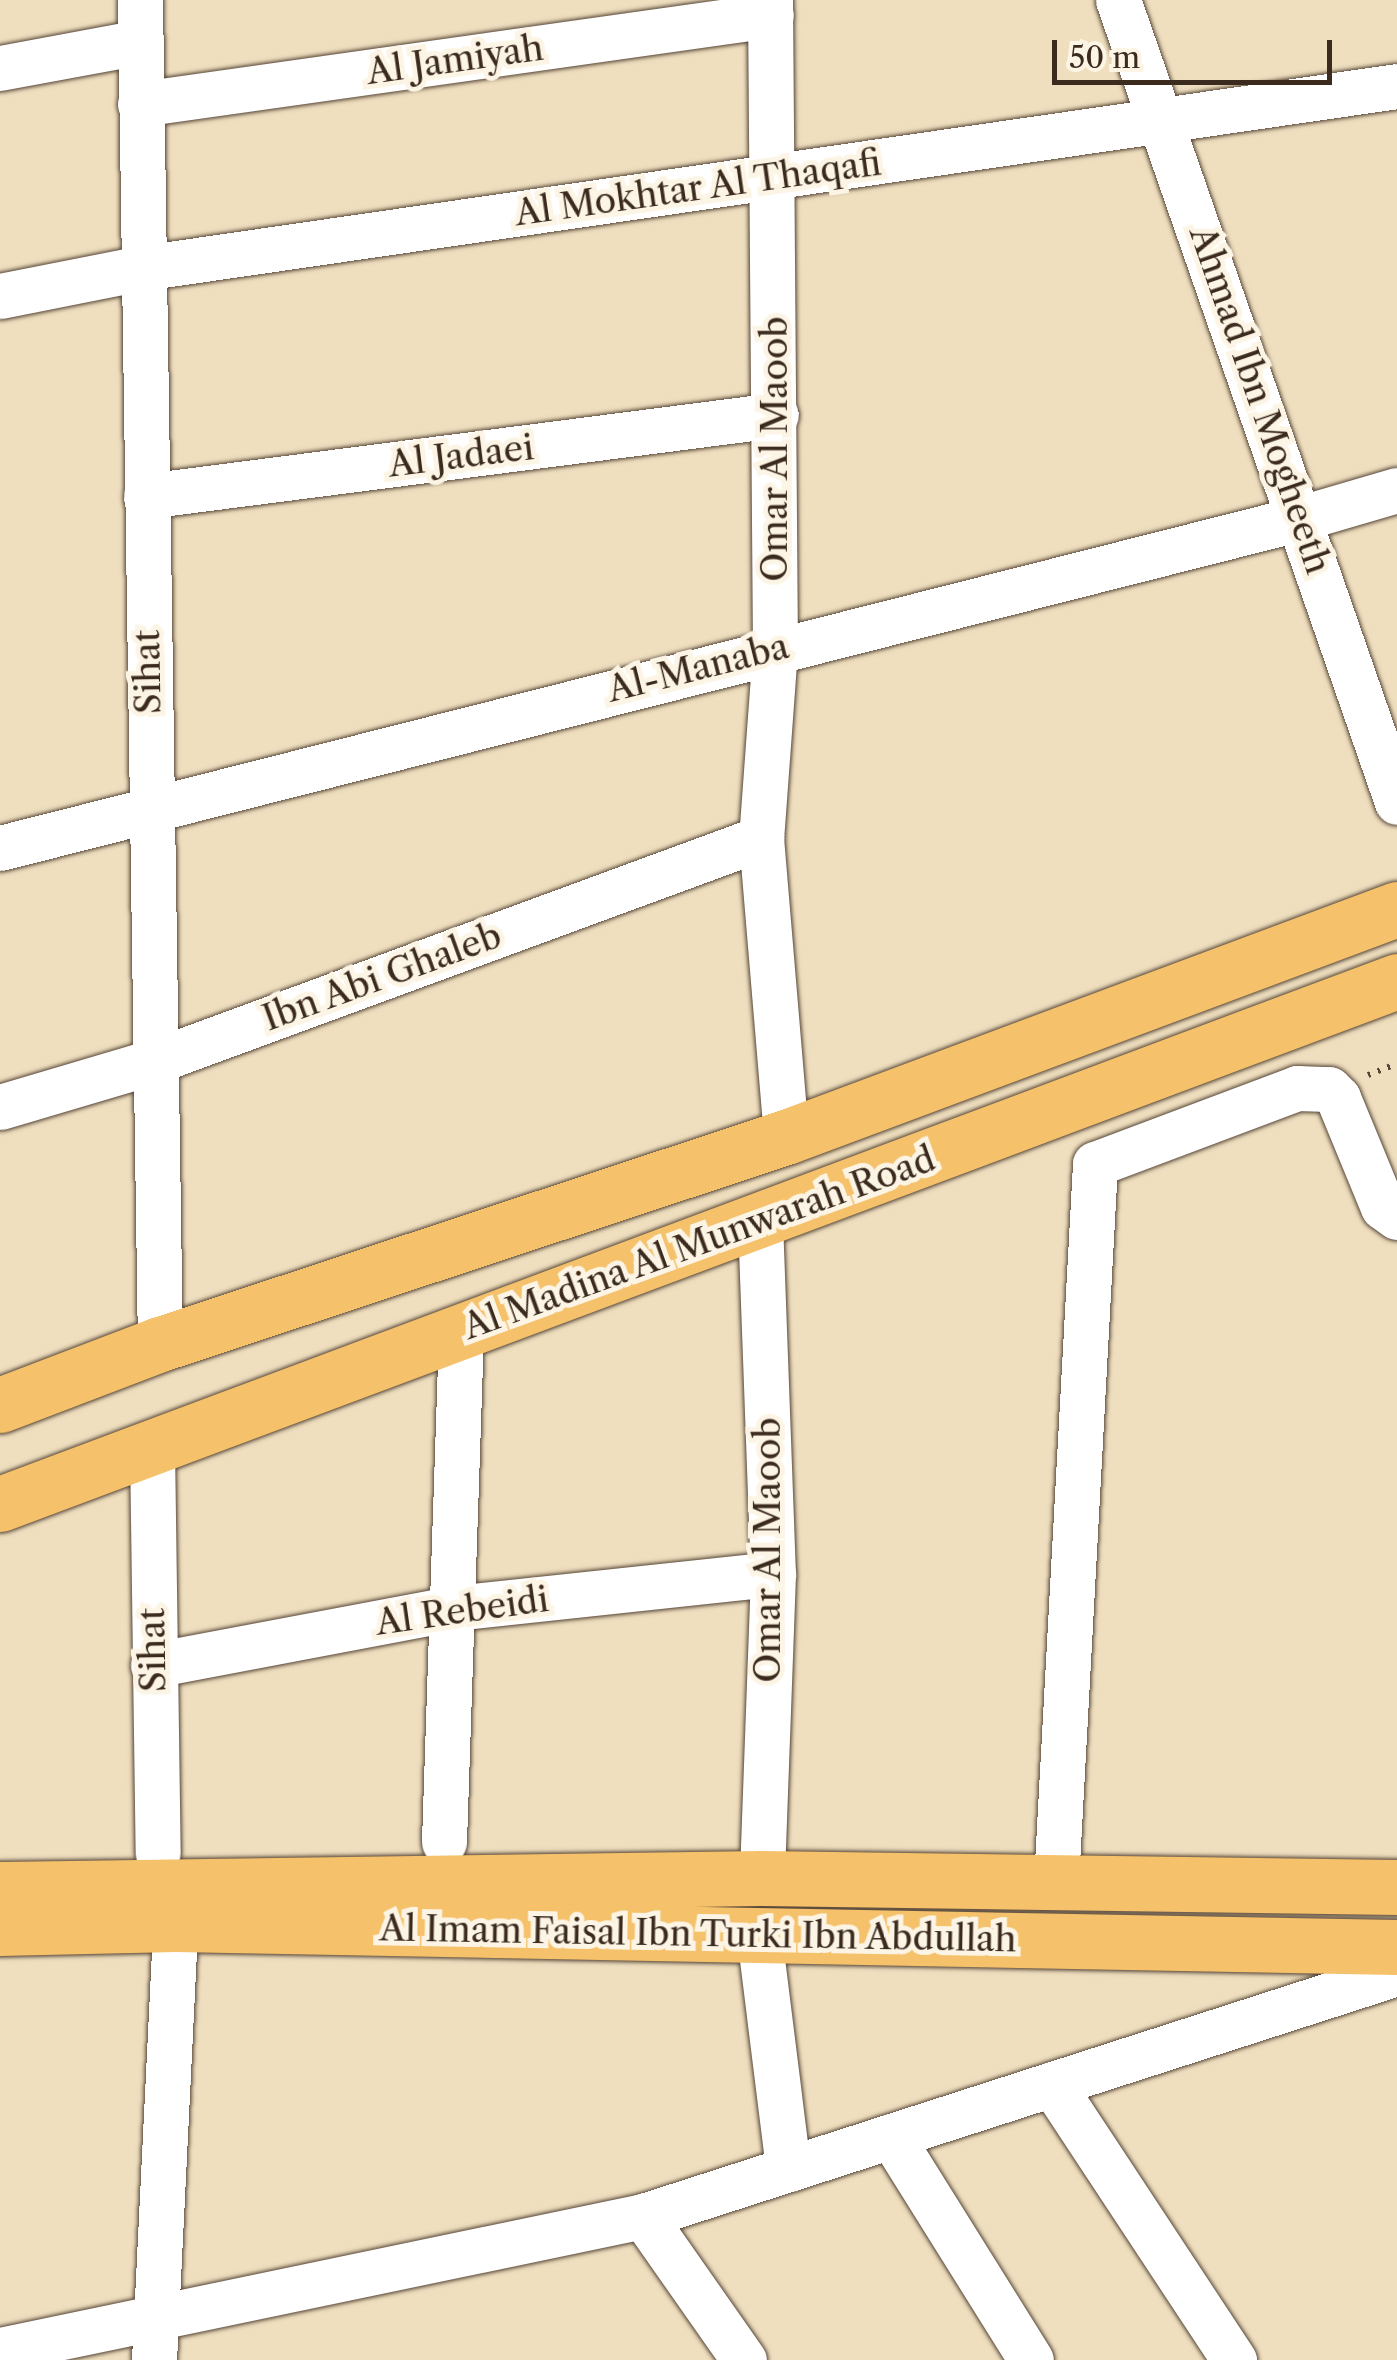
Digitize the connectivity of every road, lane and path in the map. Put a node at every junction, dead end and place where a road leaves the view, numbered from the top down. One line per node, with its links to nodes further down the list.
1 (1118, 0): 7 (street, Ahmad Ibn Mogheeth)
2 (770, 8): 6 (street, Al Jamiyah); 8 (street, Omar Al Maoob)
3 (140, 21): 4 (street); 6 (street, Sihat)
4 (0, 68)
5 (1397, 86): 7 (street, Al Mokhtar Al Thaqafi)
6 (140, 104): 9 (street, Sihat)
7 (1162, 120): 8 (street, Al Mokhtar Al Thaqafi); 14 (street, Ahmad Ibn Mogheeth)
8 (773, 178): 9 (street, Al Mokhtar Al Thaqafi); 11 (street, Omar Al Maoob)
9 (142, 268): 10 (street, Al Mokhtar Al Thaqafi); 13 (street, Sihat)
10 (0, 296)
11 (776, 415): 13 (street, Al Jadaei); 15 (street, Omar Al Maoob)
12 (1397, 490): 14 (street, Al-Manaba)
13 (146, 496): 17 (street, Sihat)
14 (1301, 518): 15 (street, Al-Manaba); 16 (street, Ahmad Ibn Mogheeth)
15 (775, 649): 17 (street, Al-Manaba); 18 (street, Omar Al Maoob)
16 (1397, 802)
17 (150, 806): 19 (street, Al-Manaba); 22 (street, Sihat)
18 (761, 838): 22 (street, Ibn Abi Ghaleb); 24 (street, Omar Al Maoob)
19 (0, 848)
20 (1397, 909): 24 (main road, Al Madina Al Munwarah Road)
21 (1397, 981): 26 (main road, Al Madina Al Munwarah Road)
22 (155, 1060): 23 (street, Ibn Abi Ghaleb); 28 (street, Sihat)
23 (0, 1107)
24 (786, 1137): 28 (main road, Al Madina Al Munwarah Road)
25 (1397, 1217): 38 (street)
26 (760, 1221): 27 (main road, Al Madina Al Munwarah Road); 32 (street, Omar Al Maoob)
27 (461, 1331): 30 (main road, Al Madina Al Munwarah Road); 33 (street)
28 (160, 1344): 29 (main road, Al Madina Al Munwarah Road)
29 (0, 1406)
30 (152, 1447): 31 (main road, Al Madina Al Munwarah Road); 34 (street, Sihat)
31 (0, 1504)
32 (774, 1574): 33 (street, Al Rebeidi); 37 (street, Omar Al Maoob)
33 (454, 1608): 34 (street, Al Rebeidi); 35 (street)
34 (153, 1665): 36 (street, Sihat)
35 (444, 1842)
36 (158, 1853)
37 (762, 1878): 38 (main road, Al Imam Faisal Ibn Turki Ibn Abdullah); 40 (main road, Al Imam Faisal Ibn Turki Ibn Abdullah)
38 (1056, 1882): 39 (main road, Al Imam Faisal Ibn Turki Ibn Abdullah)
39 (1397, 1887)
40 (0, 1889)
41 (175, 1924): 42 (main road, Al Imam Faisal Ibn Turki Ibn Abdullah); 43 (main road, Al Imam Faisal Ibn Turki Ibn Abdullah); 50 (street)
42 (0, 1928)
43 (759, 1936): 44 (main road, Al Imam Faisal Ibn Turki Ibn Abdullah); 48 (street)
44 (1397, 1947)
45 (1397, 1973): 46 (street)
46 (1052, 2084): 47 (street); 54 (street)
47 (891, 2136): 48 (street); 53 (street)
48 (788, 2169): 49 (street)
49 (643, 2216): 50 (street); 52 (street)
50 (154, 2339): 51 (street)
51 (0, 2350)
52 (744, 2360)
53 (1032, 2360)
54 (1234, 2360)

